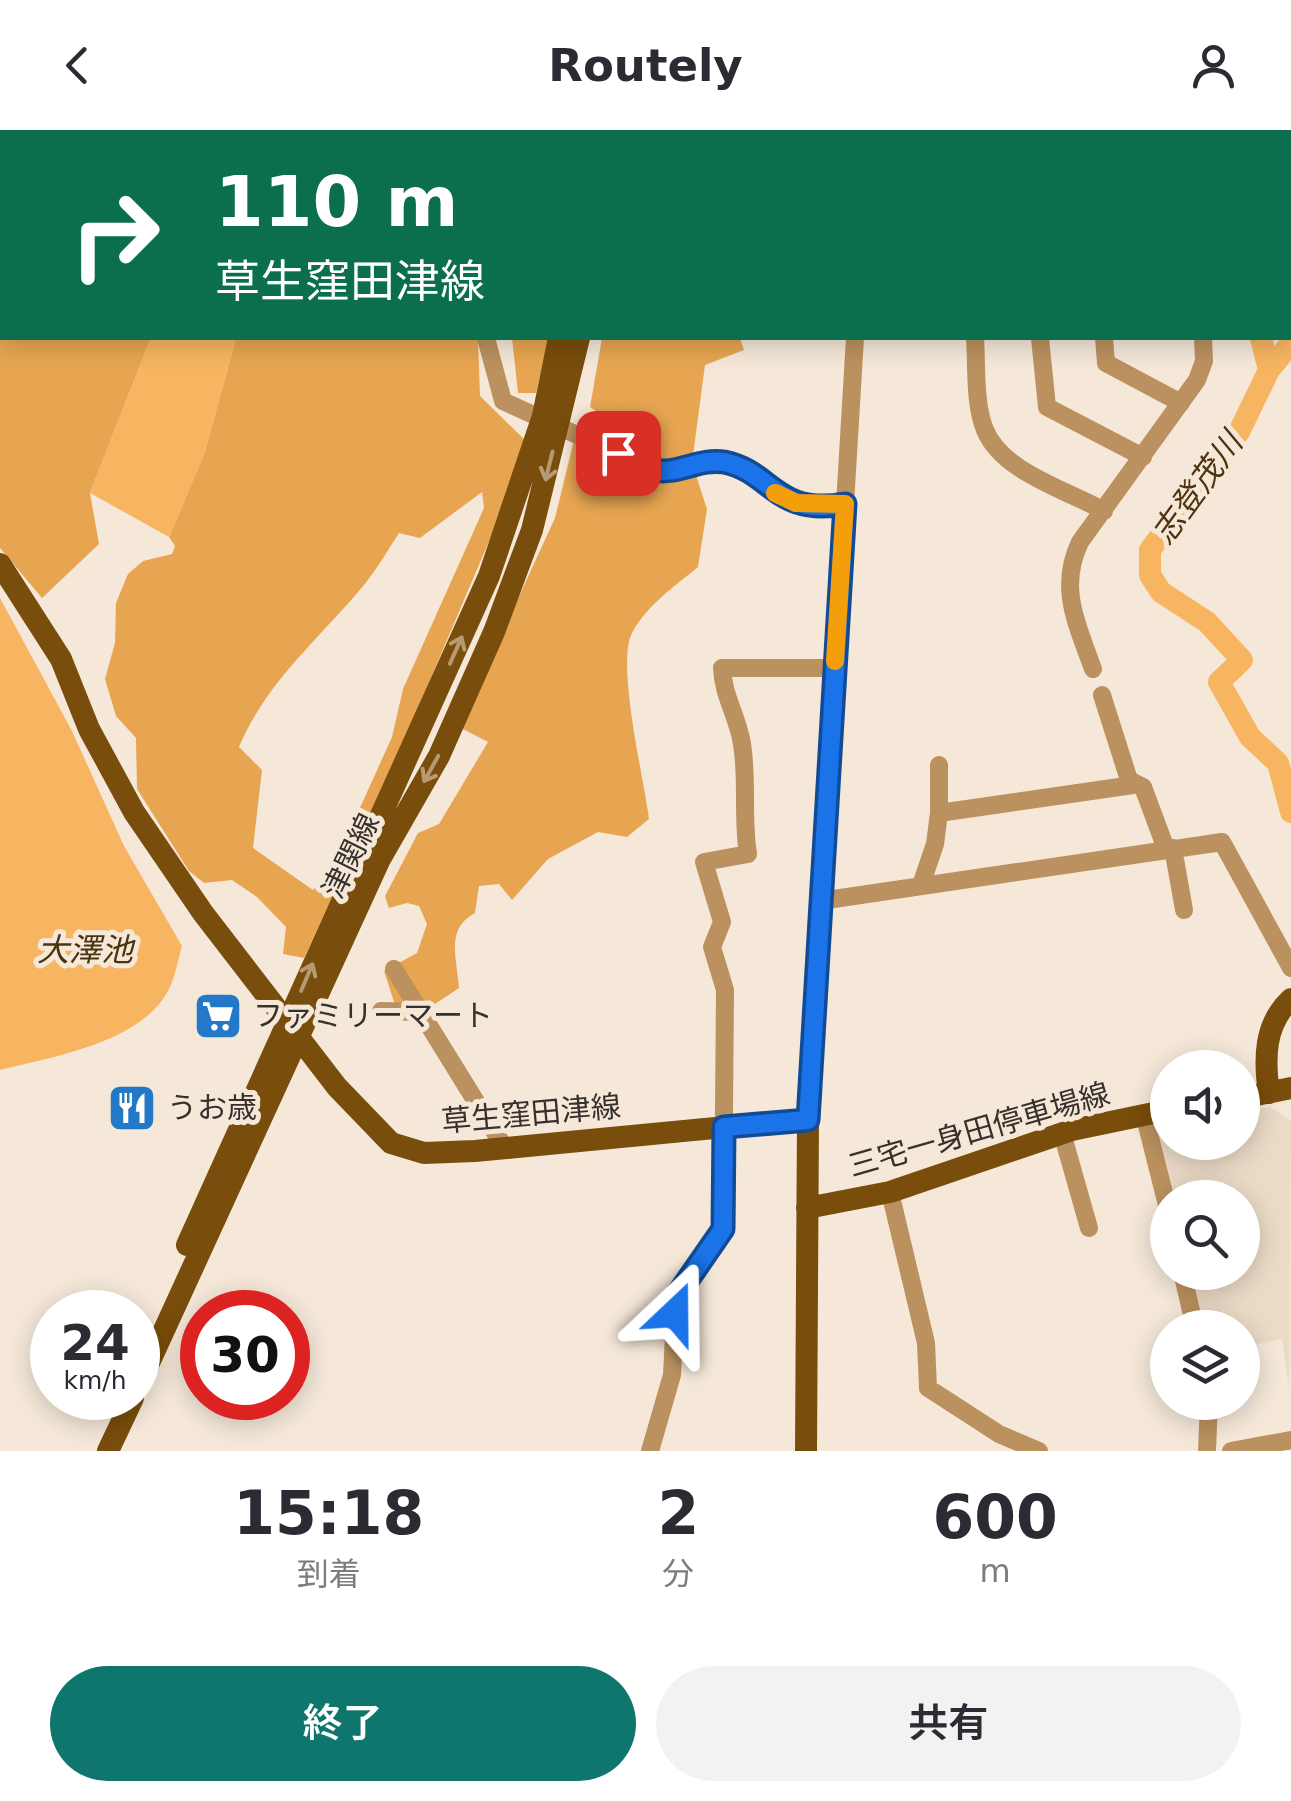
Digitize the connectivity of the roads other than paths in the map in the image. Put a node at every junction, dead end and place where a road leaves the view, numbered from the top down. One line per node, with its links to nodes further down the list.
1 (486, 340): 10 (street)
2 (559, 340): 10 (main road, 津関線)
3 (578, 340): 10 (main road, 津関線)
4 (855, 340): 12 (street)
5 (975, 340): 13 (street)
6 (1040, 340): 11 (street)
7 (1104, 340): 9 (street)
8 (1203, 340): 9 (street)
9 (1182, 403): 11 (street)
10 (551, 420): 12 (street); 30 (main road, 津関線)
11 (1143, 457): 13 (street)
12 (845, 504): 15 (street)
13 (1104, 511): 16 (street)
14 (0, 564): 30 (main road, 草生窪田津線)
15 (835, 668): 23 (street); 34 (street)
16 (1093, 669)
17 (1102, 694): 19 (street)
18 (940, 764): 20 (street)
19 (1134, 785): 20 (street); 21 (street)
20 (939, 813): 22 (street)
21 (1170, 848): 22 (street); 24 (street); 25 (street)
22 (920, 885): 23 (street)
23 (820, 901): 33 (street)
24 (1184, 910)
25 (1291, 968)
26 (394, 969): 29 (street)
27 (1291, 999): 31 (main road)
28 (381, 1011): 29 (street)
29 (422, 1012): 36 (street)
30 (294, 1032): 36 (main road, 草生窪田津線); 40 (main road, 津関線); 41 (main road, 津関線)
31 (1280, 1091)
32 (1150, 1113): 35 (main road, 三宅一身田停車場線)
33 (808, 1120): 34 (main road, 草生窪田津線); 38 (main road)
34 (724, 1127): 36 (main road, 草生窪田津線); 48 (street)
35 (1062, 1133): 37 (main road, 三宅一身田停車場線); 39 (street)
36 (504, 1147)
37 (890, 1192): 38 (main road, 三宅一身田停車場線); 50 (street)
38 (806, 1208): 49 (main road)
39 (1089, 1228)
40 (160, 1308)
41 (160, 1337)
42 (107, 1420): 46 (main road)
43 (123, 1420): 47 (main road)
44 (1209, 1420): 51 (street)
45 (1291, 1440): 52 (street)
46 (93, 1451)
47 (108, 1451)
48 (650, 1451)
49 (806, 1451)
50 (1039, 1451)
51 (1207, 1451)
52 (1232, 1451)

